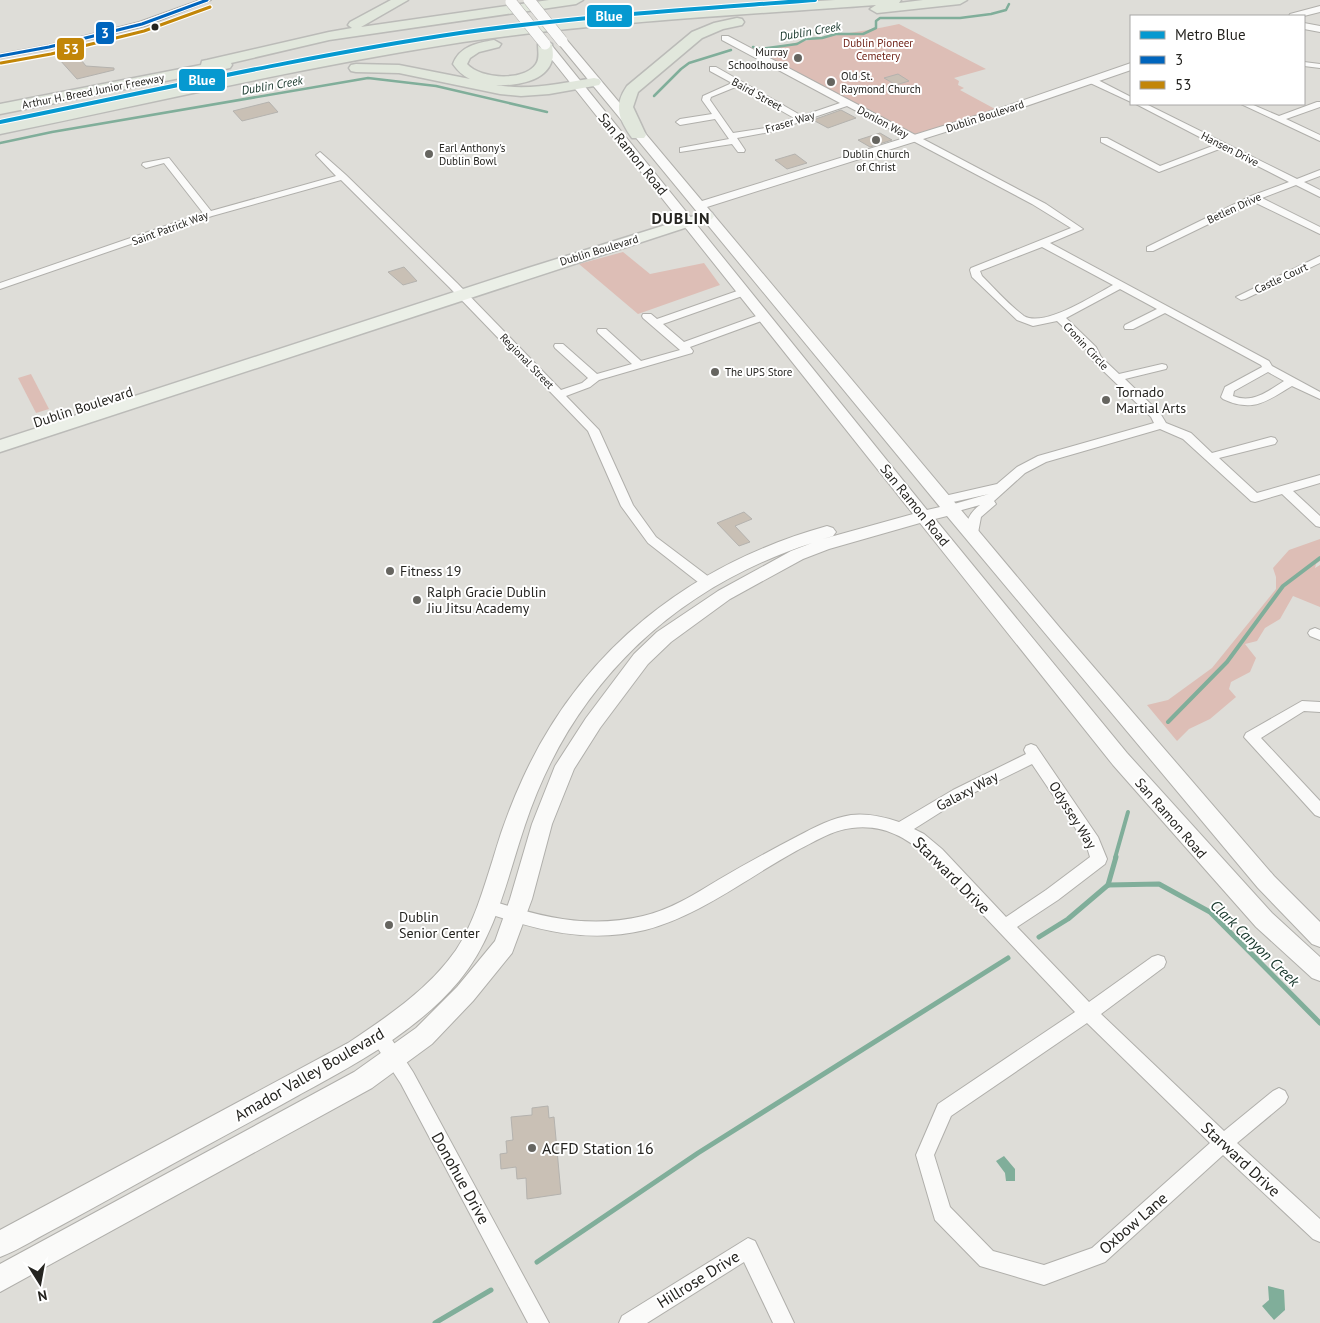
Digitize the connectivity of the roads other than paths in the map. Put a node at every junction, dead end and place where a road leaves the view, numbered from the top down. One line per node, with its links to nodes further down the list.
1 (206, 0): 21 (street)
2 (401, 0): 18 (highway)
3 (528, 0): 29 (main road, San Ramon Road, bridge)
4 (576, 0): 18 (highway)
5 (690, 0): 27 (highway, Arthur H. Breed Junior Freeway)
6 (894, 0): 35 (highway, Arthur H. Breed Junior Freeway)
7 (960, 0): 12 (highway)
8 (511, 1): 20 (main road, San Ramon Road, bridge)
9 (1320, 9): 11 (main road)
10 (1320, 14): 13 (main road)
11 (1298, 15)
12 (772, 18): 20 (highway); 47 (highway)
13 (1305, 20)
14 (1305, 20): 15 (main road)
15 (1320, 24)
16 (1305, 26): 17 (street)
17 (1320, 29)
18 (330, 36): 27 (highway)
19 (725, 38): 36 (street, Donlon Way)
20 (545, 44): 31 (main road, San Ramon Road)
21 (0, 56)
22 (1305, 64): 24 (street)
23 (1130, 66): 28 (street, Dublin Boulevard)
24 (1320, 66)
25 (713, 69): 30 (street, Baird Street)
26 (1130, 74): 32 (main road, Dublin Boulevard)
27 (171, 76): 40 (highway, Arthur H. Breed Junior Freeway)
28 (1091, 80): 32 (street); 34 (street, Dublin Boulevard)
29 (594, 82): 31 (highway); 47 (street, San Ramon Road)
30 (738, 83): 42 (street); 43 (street, Baird Street)
31 (578, 85): 35 (highway); 64 (street, San Ramon Road)
32 (1102, 85): 33 (street); 41 (main road, Dublin Boulevard)
33 (1130, 99)
34 (1032, 101): 41 (main road, Dublin Boulevard); 51 (street, Dublin Boulevard)
35 (129, 103): 46 (highway, Arthur H. Breed Junior Freeway)
36 (848, 103): 43 (street, Fraser Way); 51 (street, Donlon Way)
37 (1320, 104): 44 (street)
38 (1142, 105): 52 (street, Hansen Drive)
39 (1247, 105): 44 (street)
40 (0, 109)
41 (1020, 113): 51 (main road, Dublin Boulevard)
42 (717, 116): 45 (street); 49 (street)
43 (802, 119): 49 (street, Fraser Way)
44 (1279, 119): 48 (street)
45 (680, 122)
46 (0, 128)
47 (638, 135): 62 (main road, San Ramon Road)
48 (1320, 138)
49 (733, 139): 53 (street, Fraser Way); 54 (street)
50 (1104, 140): 52 (street)
51 (920, 141): 62 (main road, Dublin Boulevard); 66 (street, Donlon Way)
52 (1222, 145): 59 (street, Hansen Drive)
53 (684, 150)
54 (741, 150)
55 (320, 156): 58 (street, Regional Street)
56 (146, 165): 63 (street)
57 (1320, 173): 59 (street, Betlen Drive)
58 (343, 177): 63 (street, Saint Patrick Way); 71 (street, Regional Street)
59 (1297, 182): 60 (street, Hansen Drive); 61 (street, Betlen Drive)
60 (1320, 194)
61 (1254, 198): 65 (street); 67 (street, Betlen Drive)
62 (703, 211): 64 (main road, Dublin Boulevard); 101 (main road, San Ramon Road)
63 (209, 214): 70 (street, Saint Patrick Way)
64 (683, 217): 71 (main road, Dublin Boulevard); 72 (main road, San Ramon Road)
65 (1320, 231)
66 (1042, 243): 69 (street); 77 (street, Cronin Circle)
67 (1150, 249)
68 (1320, 260): 73 (street, Castle Court)
69 (1121, 285): 74 (street); 77 (street)
70 (0, 286)
71 (458, 289): 89 (main road, Dublin Boulevard); 89 (main road, Dublin Boulevard); 90 (street, Regional Street)
72 (744, 292): 76 (main road, San Ramon Road); 78 (street)
73 (1242, 297)
74 (1165, 309): 79 (street); 85 (street)
75 (647, 316): 78 (street)
76 (763, 317): 82 (street); 102 (main road, San Ramon Road)
77 (1059, 317): 87 (street, Cronin Circle)
78 (656, 323): 82 (street)
79 (1129, 327)
80 (602, 331): 83 (street)
81 (559, 346): 86 (street)
82 (682, 346): 83 (street)
83 (639, 365): 86 (street)
84 (1162, 367): 87 (street)
85 (1268, 368): 88 (street); 88 (street)
86 (595, 378): 90 (street)
87 (1117, 378): 92 (street, Cronin Circle)
88 (1292, 381): 91 (street)
89 (172, 383): 93 (main road, Dublin Boulevard); 95 (main road, Dublin Boulevard)
90 (559, 394): 107 (street, Regional Street)
91 (1320, 396)
92 (1161, 425): 96 (street, Cronin Circle); 98 (street, Amador Valley Boulevard)
93 (0, 434)
94 (1271, 441): 96 (street)
95 (0, 446)
96 (1210, 457): 99 (street, Cronin Circle)
97 (1320, 479): 99 (street, Cronin Circle)
98 (1001, 487): 100 (street, Amador Valley Boulevard); 101 (street, Amador Valley Boulevard)
99 (1284, 489): 103 (street)
100 (992, 498): 101 (street, Amador Valley Boulevard); 104 (street, Amador Valley Boulevard)
101 (948, 504): 102 (main road, Amador Valley Boulevard); 104 (main road, San Ramon Road)
102 (921, 511): 105 (main road, San Ramon Road); 106 (main road, Amador Valley Boulevard); 107 (main road, Amador Valley Boulevard)
103 (1320, 523)
104 (972, 534): 117 (main road, San Ramon Road)
105 (945, 542): 106 (main road); 119 (main road, San Ramon Road)
106 (823, 545): 110 (main road, Amador Valley Boulevard)
107 (708, 583): 108 (main road, Amador Valley Boulevard)
108 (612, 659): 110 (main road, Amador Valley Boulevard); 114 (street, Amador Valley Boulevard)
109 (1320, 707): 112 (street)
110 (602, 711): 115 (street, Amador Valley Boulevard)
111 (1033, 753): 113 (street, Galaxy Way); 116 (street, Odyssey Way)
112 (1320, 811)
113 (901, 829): 115 (street, Starward Drive); 116 (street, Starward Drive)
114 (487, 906): 115 (street, Starward Drive); 121 (main road, Amador Valley Boulevard)
115 (515, 916): 122 (main road, Amador Valley Boulevard)
116 (1004, 927): 120 (street, Starward Drive)
117 (1320, 937)
118 (1158, 962): 120 (street, Oxbow Lane)
119 (1320, 971)
120 (1088, 1013): 124 (street, Starward Drive); 124 (street, Oxbow Lane)
121 (379, 1035): 122 (street, Donohue Drive); 126 (main road, Amador Valley Boulevard)
122 (394, 1058): 127 (street, Amador Valley Boulevard); 128 (street, Donohue Drive)
123 (1279, 1097): 124 (street, Oxbow Lane)
124 (1223, 1143): 125 (street, Starward Drive)
125 (1320, 1232)
126 (0, 1244)
127 (0, 1279)
128 (539, 1323)
129 (629, 1323): 130 (street, Hillrose Drive)
130 (784, 1323)

